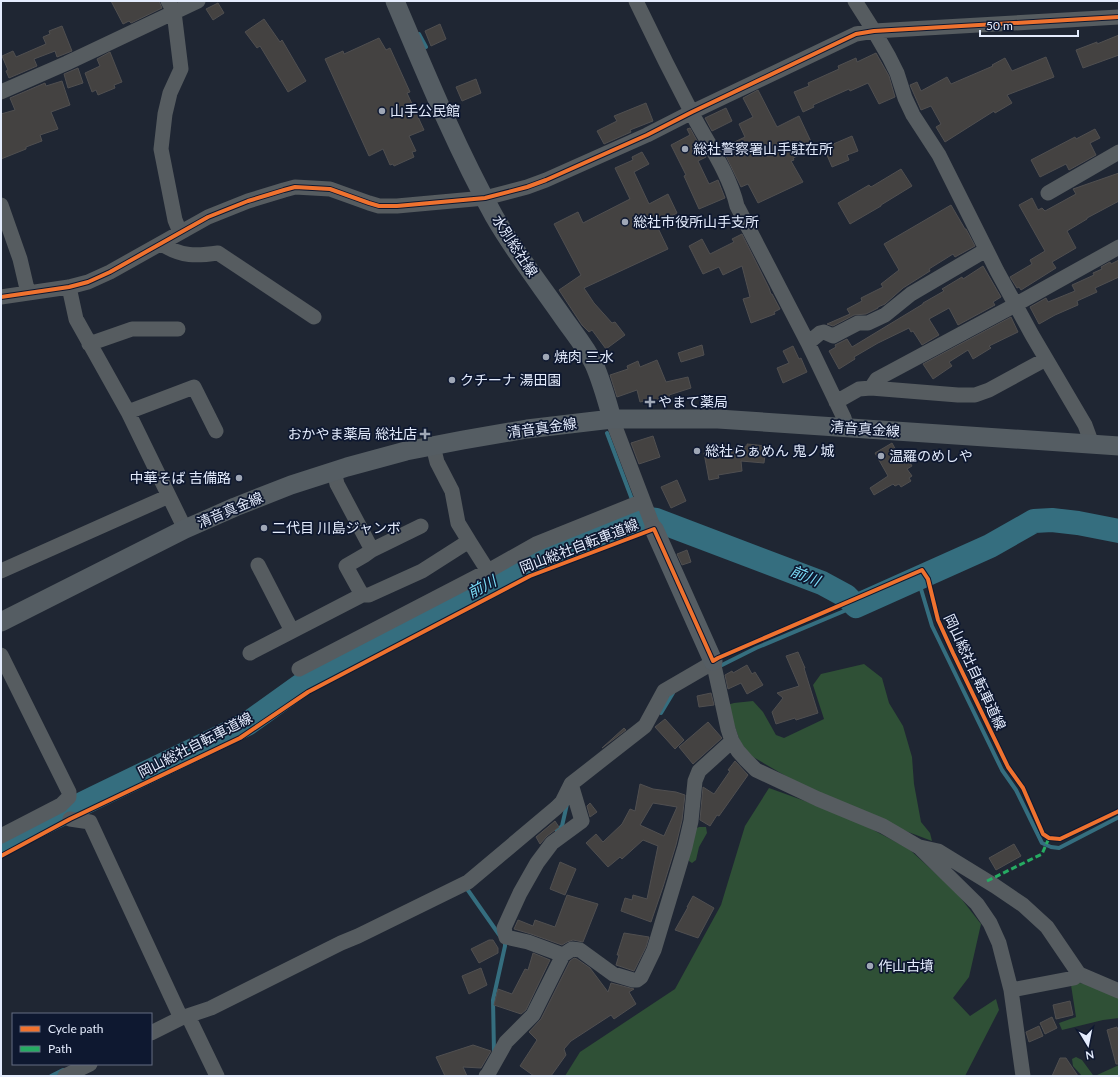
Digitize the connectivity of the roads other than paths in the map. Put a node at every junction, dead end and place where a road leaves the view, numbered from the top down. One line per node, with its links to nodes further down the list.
1 (198, 1): 5 (street)
2 (396, 1): 12 (main road, 水別総社線)
3 (636, 1): 9 (street)
4 (855, 1): 7 (street)
5 (171, 7): 8 (street); 14 (street)
6 (1119, 17): 7 (street)
7 (874, 31): 9 (street); 17 (street)
8 (1, 92)
9 (692, 112): 12 (street); 24 (street)
10 (1119, 152): 11 (street)
11 (1048, 193)
12 (485, 198): 14 (street); 30 (main road, 水別総社線)
13 (1, 205): 19 (street)
14 (180, 232): 15 (street)
15 (162, 244): 18 (street); 22 (street)
16 (1119, 247): 21 (street)
17 (986, 250): 21 (street); 24 (street)
18 (69, 287): 19 (street); 25 (street)
19 (28, 293): 20 (street)
20 (1, 297)
21 (1015, 305): 26 (street); 27 (street)
22 (314, 317)
23 (178, 328): 25 (street)
24 (808, 343): 28 (street)
25 (89, 344): 29 (street)
26 (1046, 358): 27 (street); 33 (street)
27 (871, 388): 28 (street)
28 (836, 402): 31 (street)
29 (128, 412): 32 (street); 37 (street)
30 (612, 419): 31 (main road, 清音真金線); 34 (main road, 清音真金線); 38 (street)
31 (847, 428): 33 (main road, 清音真金線)
32 (216, 431)
33 (1092, 444): 35 (main road, 清音真金線)
34 (433, 446): 36 (main road, 清音真金線); 41 (street)
35 (1119, 446)
36 (334, 471): 40 (main road, 清音真金線); 42 (street)
37 (168, 496): 40 (street); 44 (street)
38 (645, 513): 45 (street); 51 (main road, 岡山総社自転車道線)
39 (421, 526): 42 (street)
40 (185, 529): 47 (main road, 清音真金線)
41 (469, 541): 45 (street); 46 (street)
42 (372, 550): 46 (street)
43 (258, 565): 48 (street)
44 (1, 571)
45 (488, 571): 52 (street)
46 (362, 595): 48 (street)
47 (1, 622)
48 (292, 631): 49 (street)
49 (250, 653)
50 (1, 655): 56 (street)
51 (714, 667): 53 (street); 54 (street)
52 (300, 669)
53 (732, 741): 57 (street); 58 (street)
54 (571, 784): 58 (street); 62 (street)
55 (70, 819): 62 (street)
56 (1, 836)
57 (919, 847): 59 (street); 60 (street)
58 (563, 955): 65 (street)
59 (1079, 974): 60 (street); 61 (street)
60 (1012, 990): 68 (street)
61 (1119, 991)
62 (185, 1017): 63 (street); 67 (street)
63 (152, 1033)
64 (88, 1065): 66 (street)
65 (487, 1075)
66 (65, 1076)
67 (217, 1076)
68 (1023, 1076)

